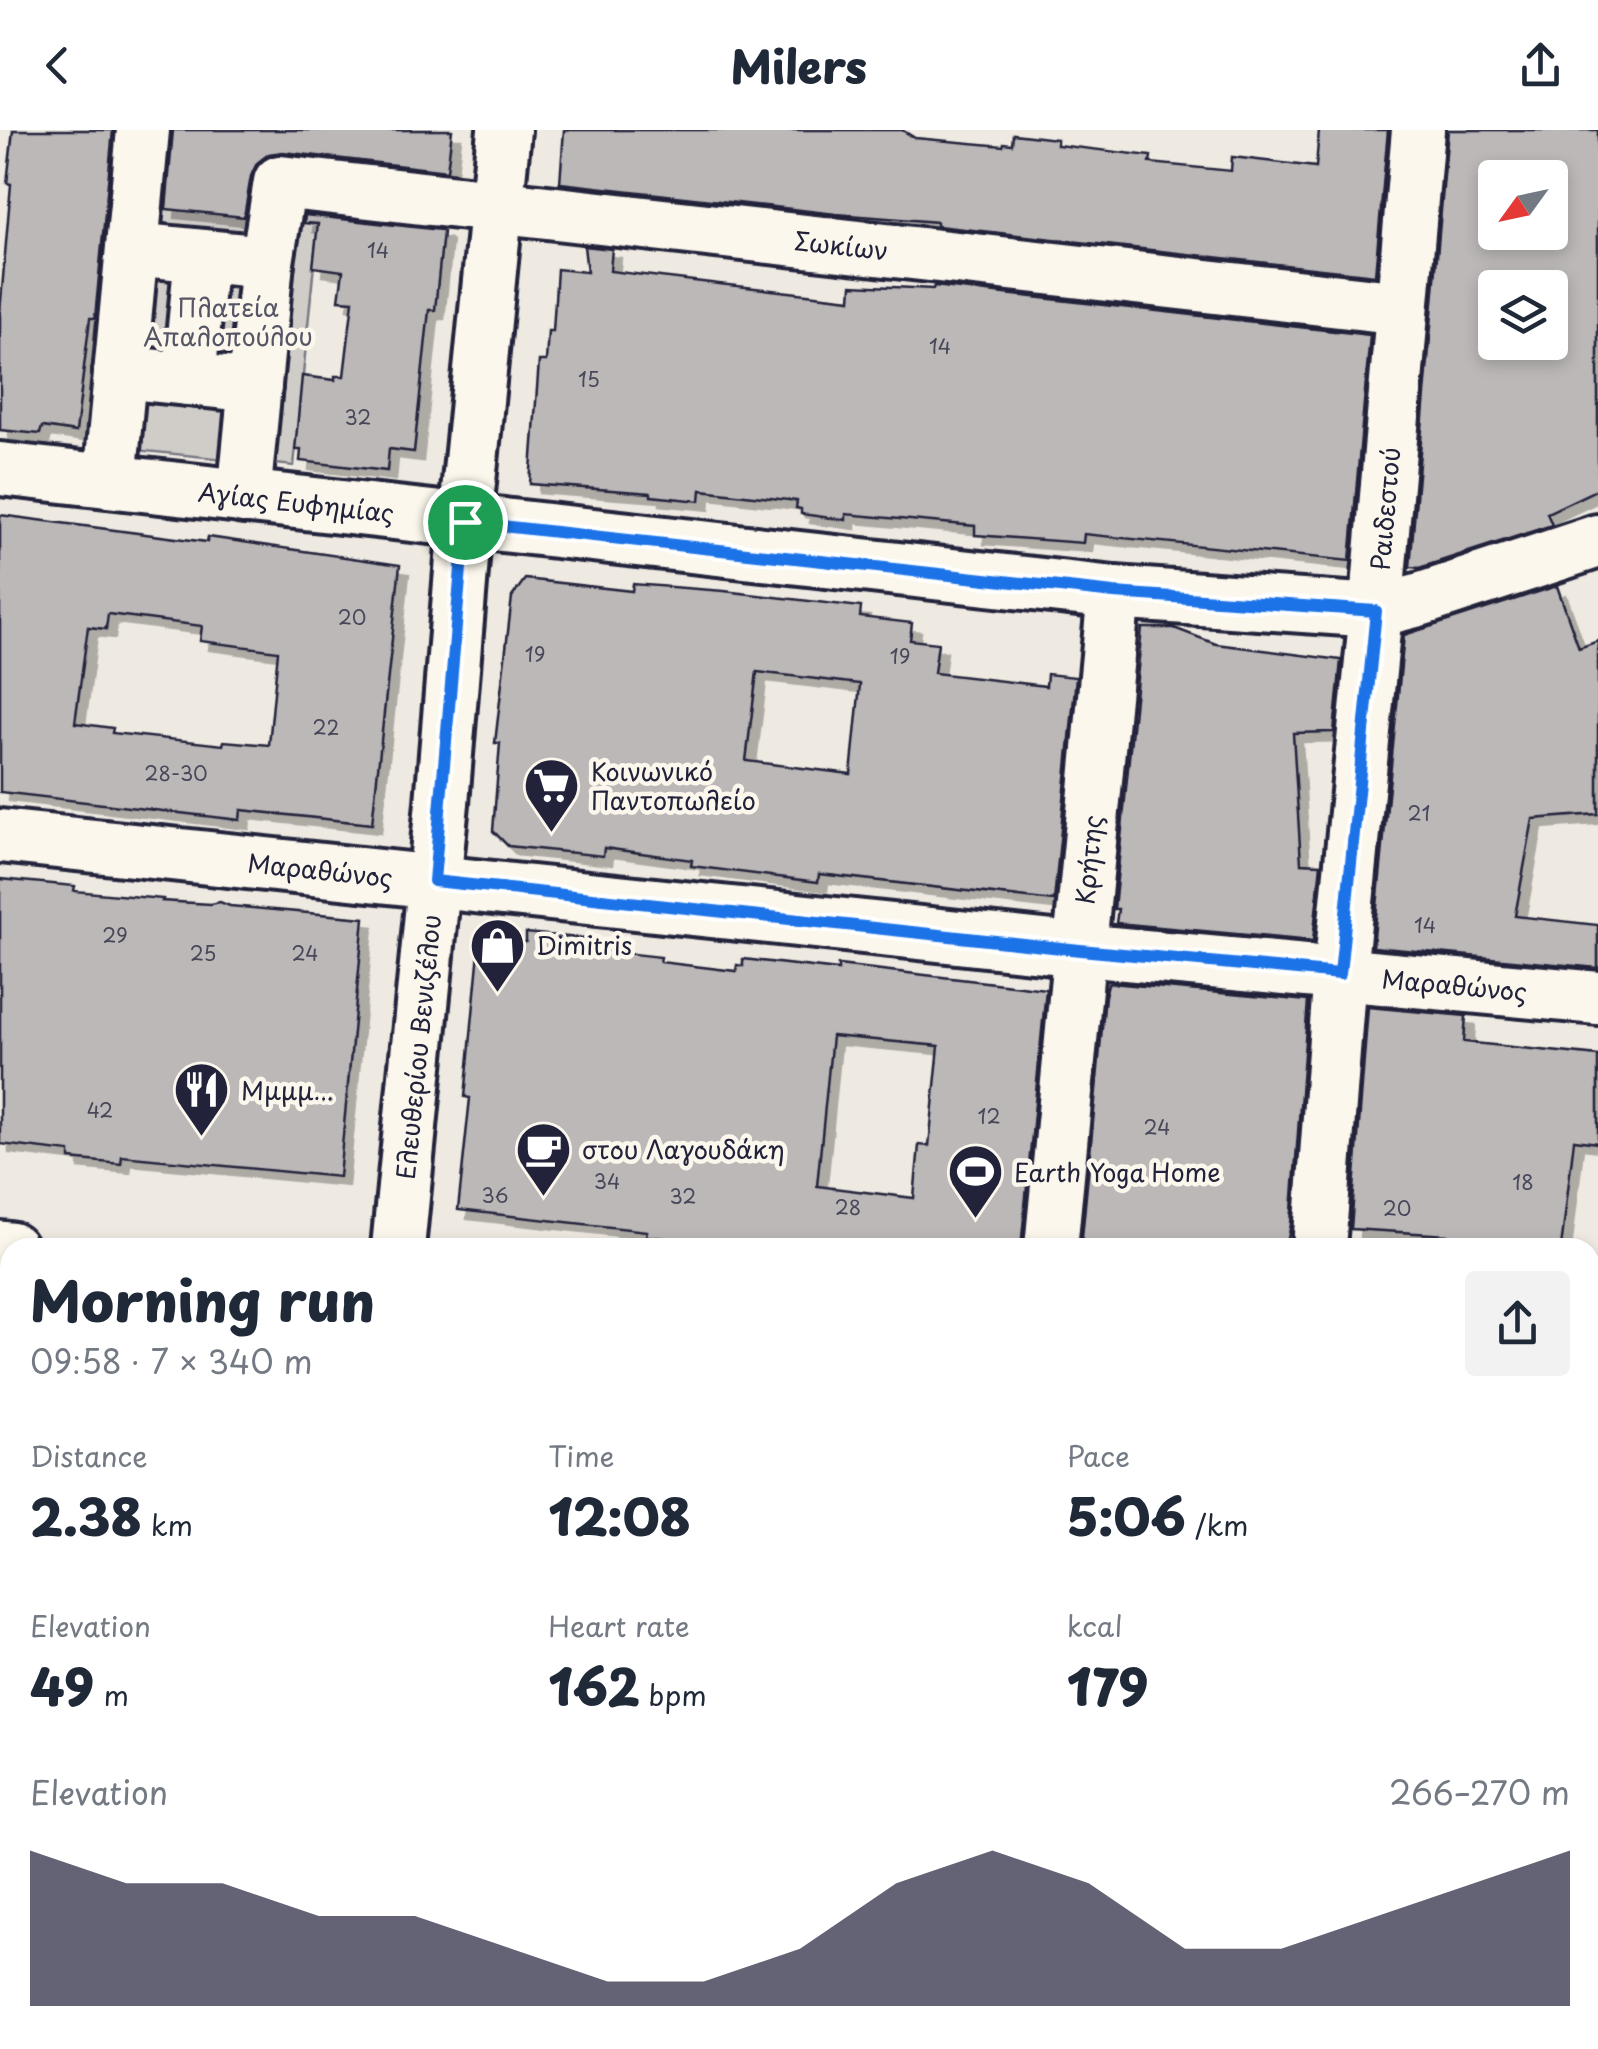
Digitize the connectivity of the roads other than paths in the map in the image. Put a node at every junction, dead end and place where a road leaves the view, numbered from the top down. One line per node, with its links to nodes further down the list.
1 (143, 130): 5 (street)
2 (504, 130): 4 (street, Ελευθερίου Βενιζέλου)
3 (1418, 130): 8 (street, Ραιδεστού)
4 (496, 206): 7 (street, Σωκίων); 8 (street, Σωκίων); 15 (street, Ελευθερίου Βενιζέλου)
5 (132, 249): 6 (street); 9 (street)
6 (201, 256): 7 (street); 10 (street)
7 (267, 262): 11 (street)
8 (1402, 308): 18 (street, Ραιδεστού)
9 (120, 372): 10 (street); 13 (street)
10 (188, 379): 11 (street)
11 (255, 386): 14 (street)
12 (0, 469): 13 (street, Αγίας Ευφημίας)
13 (110, 481): 14 (street, Αγίας Ευφημίας)
14 (244, 496): 15 (street, Αγίας Ευφημίας)
15 (465, 522): 17 (street, Αγίας Ευφημίας); 20 (street, Ελευθερίου Βενιζέλου)
16 (1598, 541): 18 (street, Αγίας Ευφημίας)
17 (1114, 593): 18 (street, Αγίας Ευφημίας); 21 (street, Κρήτης)
18 (1376, 611): 22 (street, Ραιδεστού)
19 (0, 836): 20 (street, Μαραθώνος)
20 (434, 881): 21 (street, Μαραθώνος); 24 (street, Ελευθερίου Βενιζέλου)
21 (1080, 950): 22 (street, Μαραθώνος); 25 (street, Κρήτης)
22 (1340, 974): 23 (street, Μαραθώνος); 26 (street, Ραιδεστού)
23 (1598, 998)
24 (399, 1238)
25 (1052, 1238)
26 (1320, 1238)

